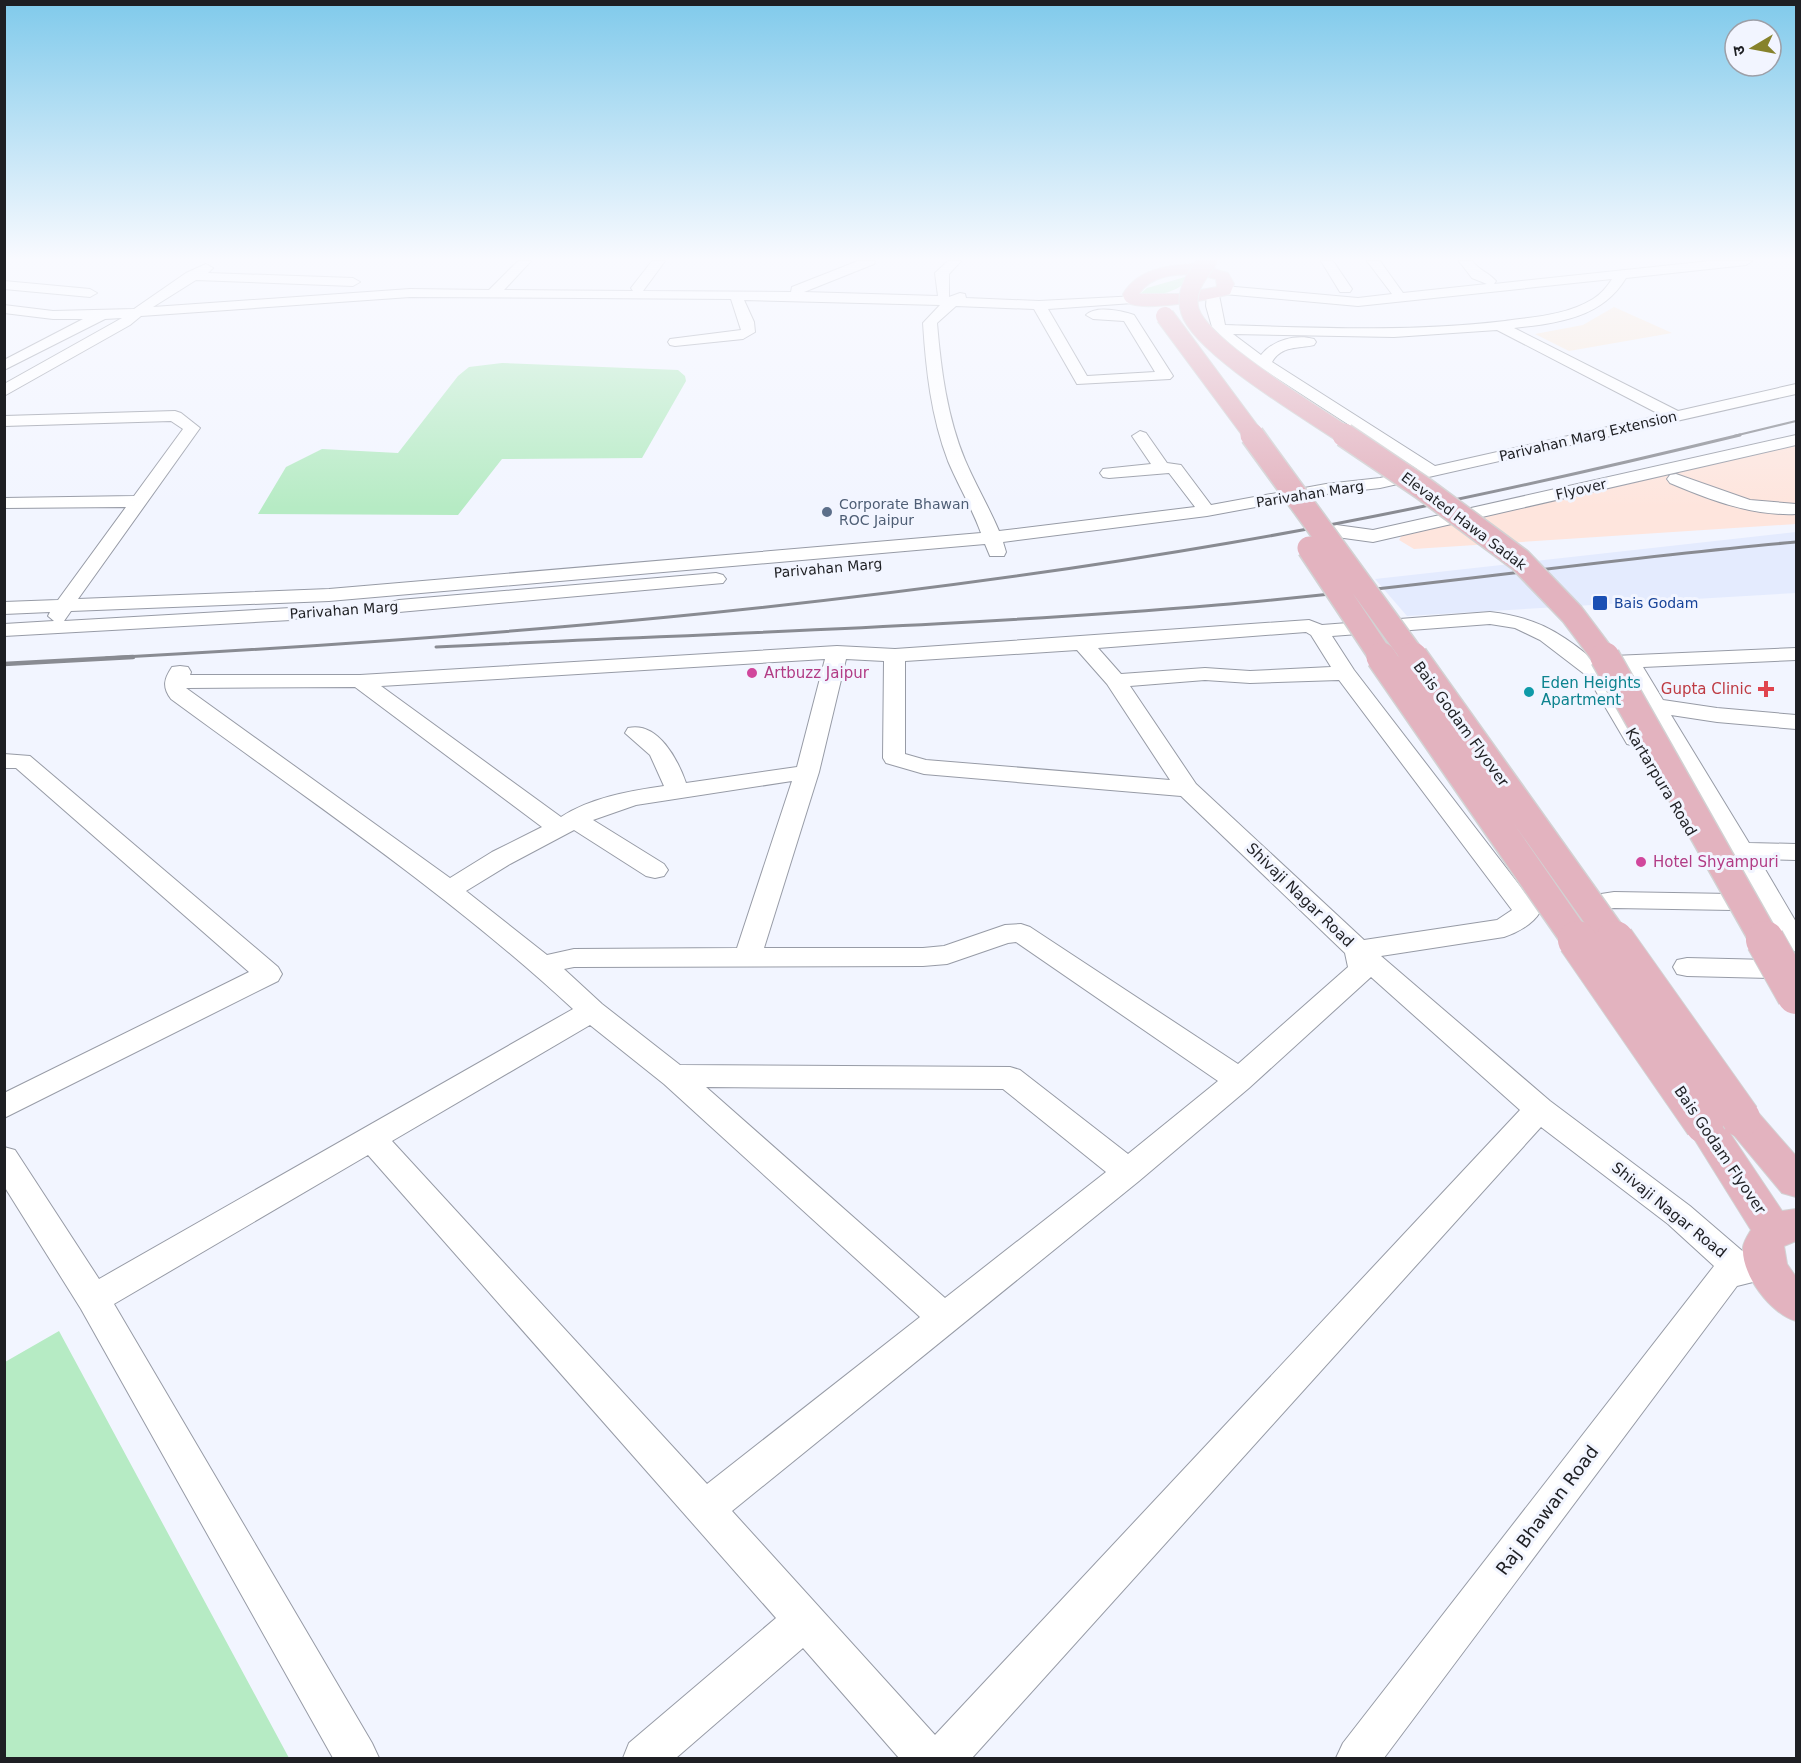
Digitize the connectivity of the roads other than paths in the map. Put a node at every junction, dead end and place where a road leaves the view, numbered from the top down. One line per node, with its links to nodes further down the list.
1 (78, 343): 16 (street)
2 (932, 343): 33 (street)
3 (1061, 343): 4 (street)
4 (1145, 343)
5 (1177, 343): 82 (main road, Bais Godam Flyover, bridge)
6 (1180, 343): 31 (main road, Bais Godam Flyover, bridge)
7 (1213, 343): 71 (main road, Elevated Hawa Sadak, bridge)
8 (1229, 343): 69 (main road, Elevated Hawa Sadak)
9 (1236, 343): 13 (street)
10 (1282, 343): 13 (street)
11 (1532, 343): 17 (street)
12 (49, 344): 14 (street)
13 (1264, 362): 23 (street)
14 (4, 366)
15 (1797, 389): 17 (street, Parivahan Marg Extension)
16 (4, 391)
17 (1676, 416): 23 (street, Parivahan Marg Extension)
18 (4, 421): 26 (street)
19 (1140, 436): 21 (street)
20 (1793, 441): 24 (street); 32 (street, Flyover)
21 (1162, 468): 22 (street); 29 (street)
22 (1109, 472)
23 (1433, 472): 25 (street, Parivahan Marg Extension)
24 (1676, 479): 28 (street); 30 (street)
25 (1380, 483): 29 (street, Parivahan Marg); 33 (street, Parivahan Marg)
26 (138, 501): 27 (street); 35 (street)
27 (4, 503)
28 (1797, 509)
29 (1207, 511): 33 (street, Parivahan Marg)
30 (1492, 522)
31 (1322, 529): 32 (street, Flyover); 34 (main road, Bais Godam Flyover, bridge)
32 (1373, 536): 34 (street, Flyover)
33 (995, 545): 35 (street, Parivahan Marg); 37 (street, Parivahan Marg)
34 (1344, 561): 81 (main road, Bais Godam Flyover, bridge)
35 (66, 606): 36 (street, Parivahan Marg); 37 (street)
36 (4, 608)
37 (51, 627): 38 (street, Parivahan Marg)
38 (4, 630)
39 (1320, 631): 40 (street); 45 (street); 46 (street)
40 (1082, 643): 43 (street); 48 (street, Shivaji Nagar Road)
41 (837, 652): 43 (street); 47 (street); 54 (street)
42 (1797, 654): 44 (street)
43 (895, 655): 55 (street)
44 (1628, 660): 45 (street); 50 (street)
45 (1593, 668): 49 (street, Kartarpura Road)
46 (1345, 673): 48 (street); 64 (street)
47 (360, 681): 57 (street); 62 (street)
48 (1116, 681): 55 (street, Shivaji Nagar Road)
49 (1611, 699): 50 (street); 58 (street, Kartarpura Road)
50 (1657, 706): 51 (street); 59 (street)
51 (1797, 722)
52 (636, 733): 56 (street)
53 (4, 761): 76 (street)
54 (807, 772): 56 (street); 67 (street)
55 (1188, 789): 66 (street, Shivaji Nagar Road)
56 (677, 792): 57 (street)
57 (566, 823): 61 (street); 62 (street)
58 (1702, 851): 59 (street); 63 (street, Kartarpura Road)
59 (1743, 851): 60 (street); 65 (street)
60 (1797, 852)
61 (655, 870)
62 (449, 890): 68 (street)
63 (1732, 902): 64 (street); 69 (street, Kartarpura Road)
64 (1527, 912): 66 (street)
65 (1797, 943)
66 (1358, 950): 75 (street); 77 (street, Shivaji Nagar Road)
67 (748, 956): 68 (street); 75 (street)
68 (542, 965): 72 (street)
69 (1783, 967): 70 (street); 73 (street, Kartarpura Road)
70 (1687, 968)
71 (1797, 995)
72 (592, 1011): 74 (street); 78 (street)
73 (1797, 1017)
74 (674, 1076): 80 (street); 85 (street)
75 (1239, 1080): 80 (street)
76 (4, 1107)
77 (1539, 1109): 82 (street, Shivaji Nagar Road); 91 (street)
78 (371, 1138): 83 (street); 86 (street)
79 (4, 1159): 83 (street)
80 (1128, 1172): 85 (street)
81 (1797, 1182)
82 (1769, 1248): 84 (main road, Bais Godam Flyover); 92 (street, Raj Bhawan Road)
83 (93, 1299): 88 (street)
84 (1797, 1303)
85 (944, 1318): 86 (street)
86 (705, 1509): 87 (street)
87 (805, 1620): 89 (street); 90 (street)
88 (357, 1758)
89 (644, 1758)
90 (927, 1758)
91 (943, 1758)
92 (1358, 1758)

